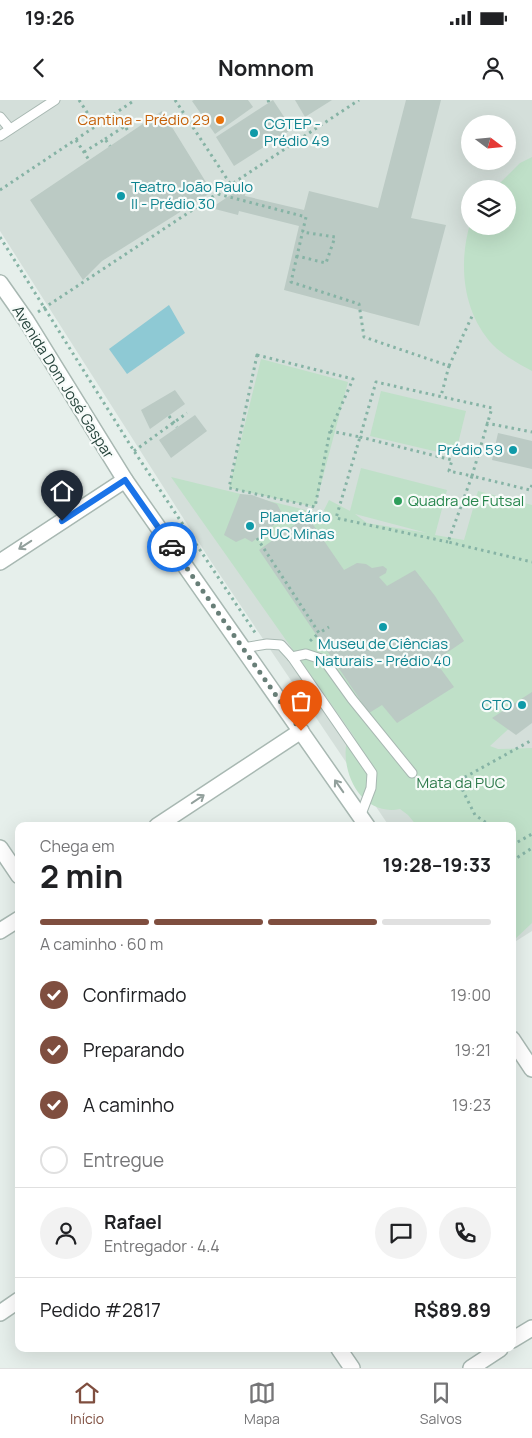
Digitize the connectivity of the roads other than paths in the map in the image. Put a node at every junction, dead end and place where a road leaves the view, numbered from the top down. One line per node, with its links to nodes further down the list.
1 (55, 100): 3 (lane)
2 (0, 117): 3 (lane)
3 (10, 129): 4 (lane)
4 (0, 136)
5 (0, 283): 6 (street, Avenida Dom José Gaspar)
6 (125, 480): 7 (street, one-way to 7); 8 (street, Avenida Dom José Gaspar)
7 (0, 562)
8 (243, 648): 9 (lane); 10 (street, Avenida Dom José Gaspar)
9 (292, 657): 11 (lane); 13 (lane)
10 (301, 731): 12 (street, one-way to 10); 13 (street, Avenida Dom José Gaspar, one-way to 10)
11 (412, 773)
12 (163, 822)
13 (364, 822)
14 (0, 848): 15 (street)
15 (15, 870)
16 (15, 921): 17 (street)
17 (0, 931)
18 (516, 1046): 19 (street)
19 (532, 1069)
20 (15, 1303): 21 (street)
21 (0, 1313)
22 (532, 1328): 23 (street)
23 (516, 1338)
24 (341, 1352): 26 (street)
25 (495, 1352): 27 (street)
26 (352, 1368)
27 (471, 1368)

